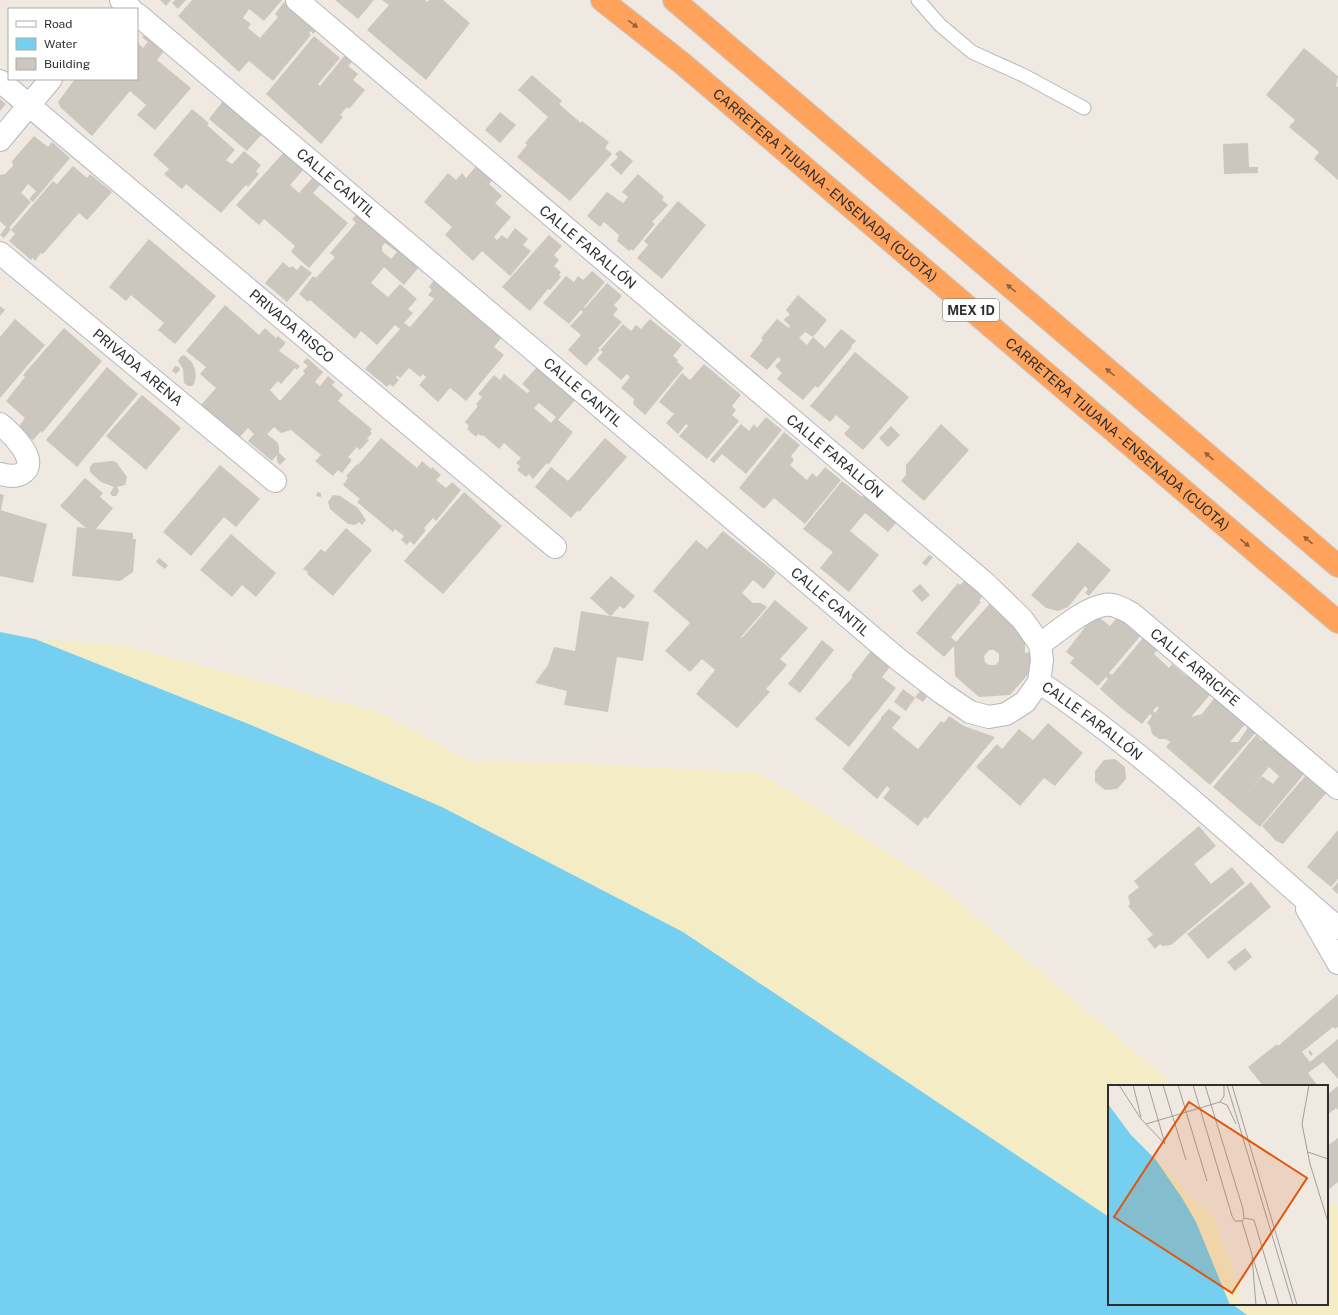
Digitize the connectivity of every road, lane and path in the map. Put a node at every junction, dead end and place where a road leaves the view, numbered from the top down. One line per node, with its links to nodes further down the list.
1 (117, 0): 7 (street)
2 (121, 0): 8 (street)
3 (297, 0): 22 (street, CALLE FARALLÓN)
4 (674, 0): 20 (highway, MEX 1D, one-way to 4)
5 (918, 0): 13 (lane)
6 (601, 2): 21 (highway, CARRETERA TIJUANA - ENSENADA (CUOTA) / MEX 1D, one-way to 21)
7 (111, 8)
8 (130, 8)
9 (138, 15): 23 (street, CALLE CANTIL)
10 (50, 80): 12 (street)
11 (0, 81): 12 (street, PRIVADA RISCO)
12 (29, 105): 14 (street); 19 (street, PRIVADA RISCO)
13 (1084, 108)
14 (0, 140)
15 (0, 253): 18 (street, PRIVADA ARENA)
16 (0, 424): 17 (street)
17 (0, 474)
18 (275, 481)
19 (555, 547)
20 (1338, 566)
21 (1338, 622)
22 (1040, 644): 23 (street, CALLE FARALLÓN); 24 (street, CALLE ARRICIFE)
23 (1039, 682): 25 (street, CALLE FARALLÓN)
24 (1338, 788)
25 (1298, 894): 26 (street, CALLE FARALLÓN); 27 (street)
26 (1338, 928)
27 (1338, 963)

